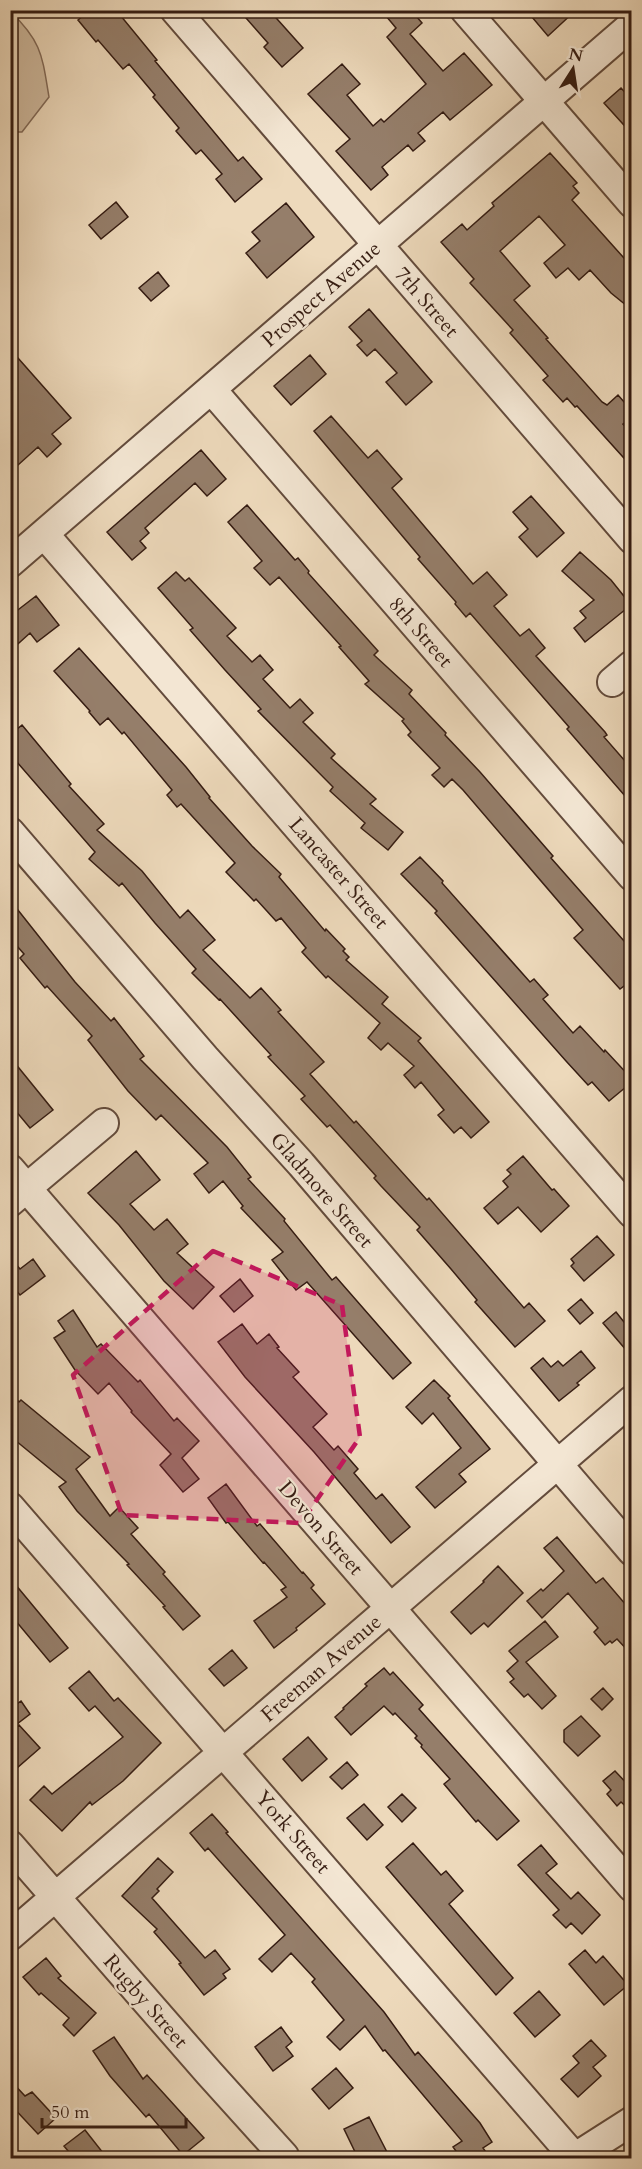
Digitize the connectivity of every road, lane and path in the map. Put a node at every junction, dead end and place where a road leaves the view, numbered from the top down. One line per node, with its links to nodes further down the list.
1 (175, 10): 6 (street, 7th Street)
2 (465, 10): 4 (street)
3 (632, 25): 4 (street, Prospect Avenue)
4 (543, 101): 5 (street); 6 (street, Prospect Avenue)
5 (632, 203)
6 (377, 245): 7 (street, Prospect Avenue); 9 (street, 7th Street)
7 (211, 389): 8 (street, Prospect Avenue); 12 (street, 8th Street)
8 (44, 534): 10 (street, Prospect Avenue); 15 (street, Lancaster Street)
9 (632, 539)
10 (10, 563)
11 (10, 832): 17 (street, Gladmore Street)
12 (632, 876)
13 (104, 1123): 14 (street)
14 (16, 1186): 20 (street, Devon Street)
15 (632, 1213)
16 (632, 1400): 17 (street, Freeman Avenue)
17 (557, 1464): 19 (street, Gladmore Street); 20 (street, Freeman Avenue)
18 (10, 1507): 21 (street, York Street)
19 (632, 1551)
20 (391, 1608): 21 (street, Freeman Avenue); 23 (street, Devon Street)
21 (224, 1752): 24 (street, Freeman Avenue); 28 (street, York Street)
22 (10, 1845): 24 (street, Rugby Street)
23 (632, 1887)
24 (56, 1897): 25 (street, Freeman Avenue); 27 (street, Rugby Street)
25 (10, 1936)
26 (632, 2121): 28 (street)
27 (284, 2156)
28 (574, 2158)

